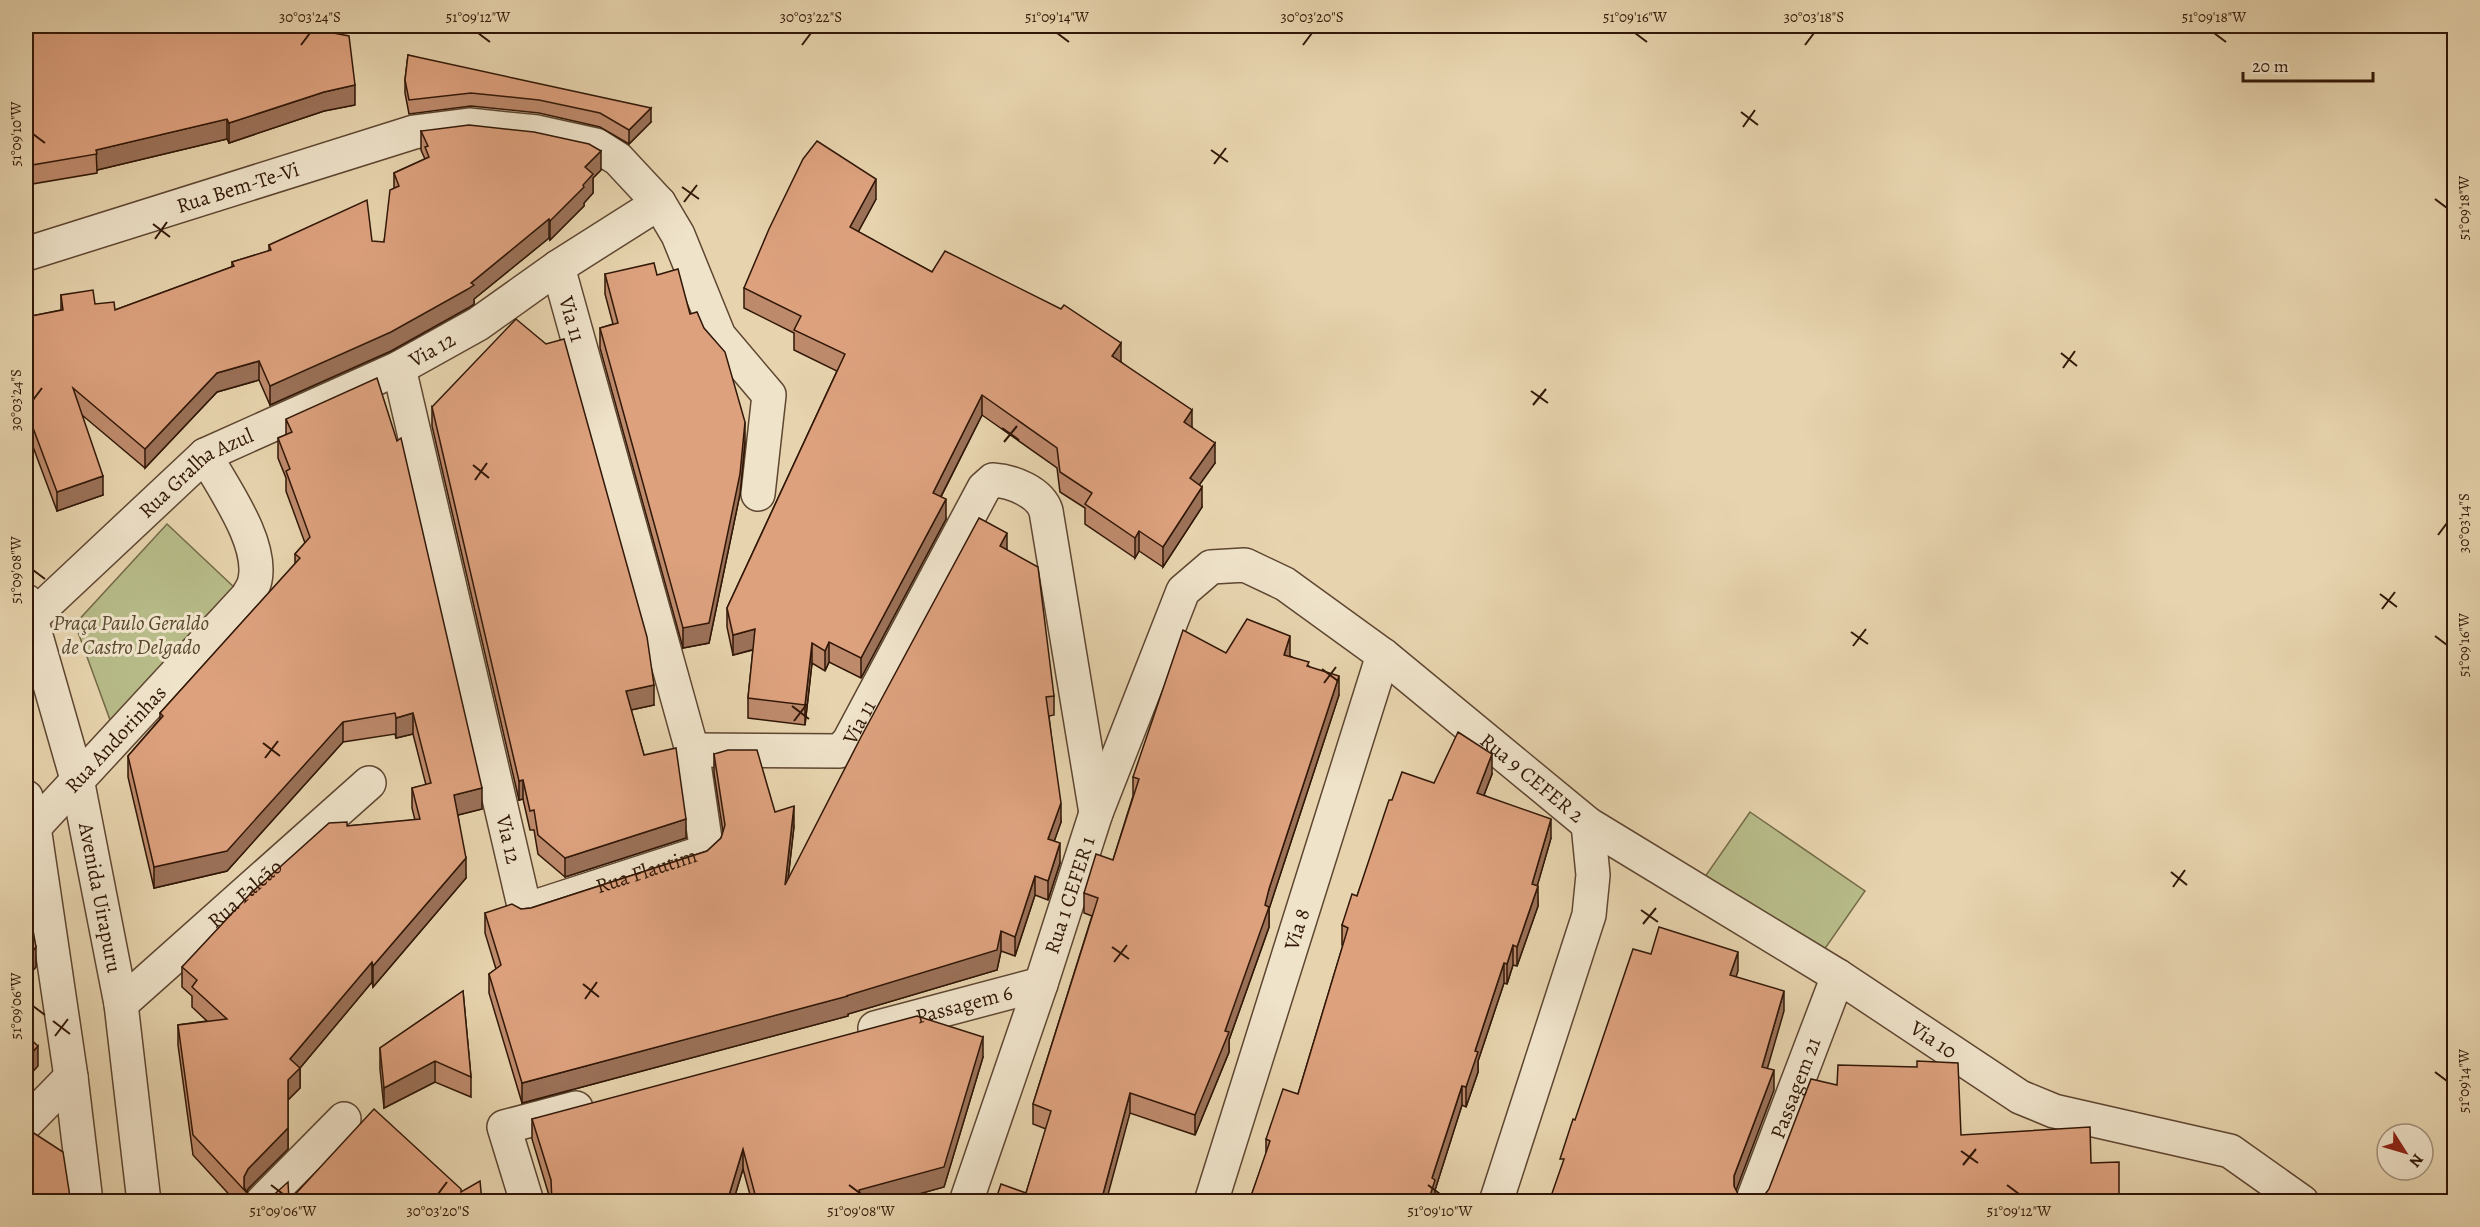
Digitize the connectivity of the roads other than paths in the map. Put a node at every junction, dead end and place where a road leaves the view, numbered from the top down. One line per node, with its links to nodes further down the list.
1 (659, 203): 2 (street, Rua Bem-Te-Vi); 3 (street, Via 12); 6 (street)
2 (26, 254)
3 (558, 267): 4 (street, Via 12); 10 (street, Via 11)
4 (399, 368): 5 (street, Rua Gralha Azul); 16 (street, Via 12)
5 (205, 455): 8 (street, Rua Gralha Azul); 11 (street, Rua Andorinhas)
6 (758, 494)
7 (1183, 591): 9 (street, Rua 9 CEFER 2); 13 (street, Rua 1 CEFER 1)
8 (27, 614): 11 (street, Avenida Uirapuru)
9 (1383, 655): 15 (street, Rua 9 CEFER 2); 30 (street, Via 8)
10 (693, 750): 13 (street, Via 11); 16 (street, Rua Flautim)
11 (77, 779): 14 (street, Rua Andorinhas); 19 (street, Avenida Uirapuru)
12 (369, 783): 19 (street, Rua Falcão)
13 (1096, 813): 18 (street, Rua 1 CEFER 1)
14 (28, 820): 21 (street)
15 (1588, 824): 17 (street, Via 10); 31 (street, Rua 9 CEFER 2)
16 (525, 910)
17 (1838, 976): 32 (street, Passagem 21); 33 (street, Via 10)
18 (1041, 984): 20 (street, Passagem 6); 29 (street, Rua 1 CEFER 1)
19 (121, 1004): 26 (street, Avenida Uirapuru)
20 (847, 1036)
21 (71, 1077): 24 (street); 25 (street)
22 (607, 1100): 28 (street)
23 (344, 1119): 27 (street)
24 (26, 1123)
25 (86, 1202)
26 (144, 1202)
27 (262, 1202)
28 (527, 1202)
29 (966, 1202)
30 (1211, 1202)
31 (1496, 1202)
32 (1752, 1202)
33 (2302, 1202)

